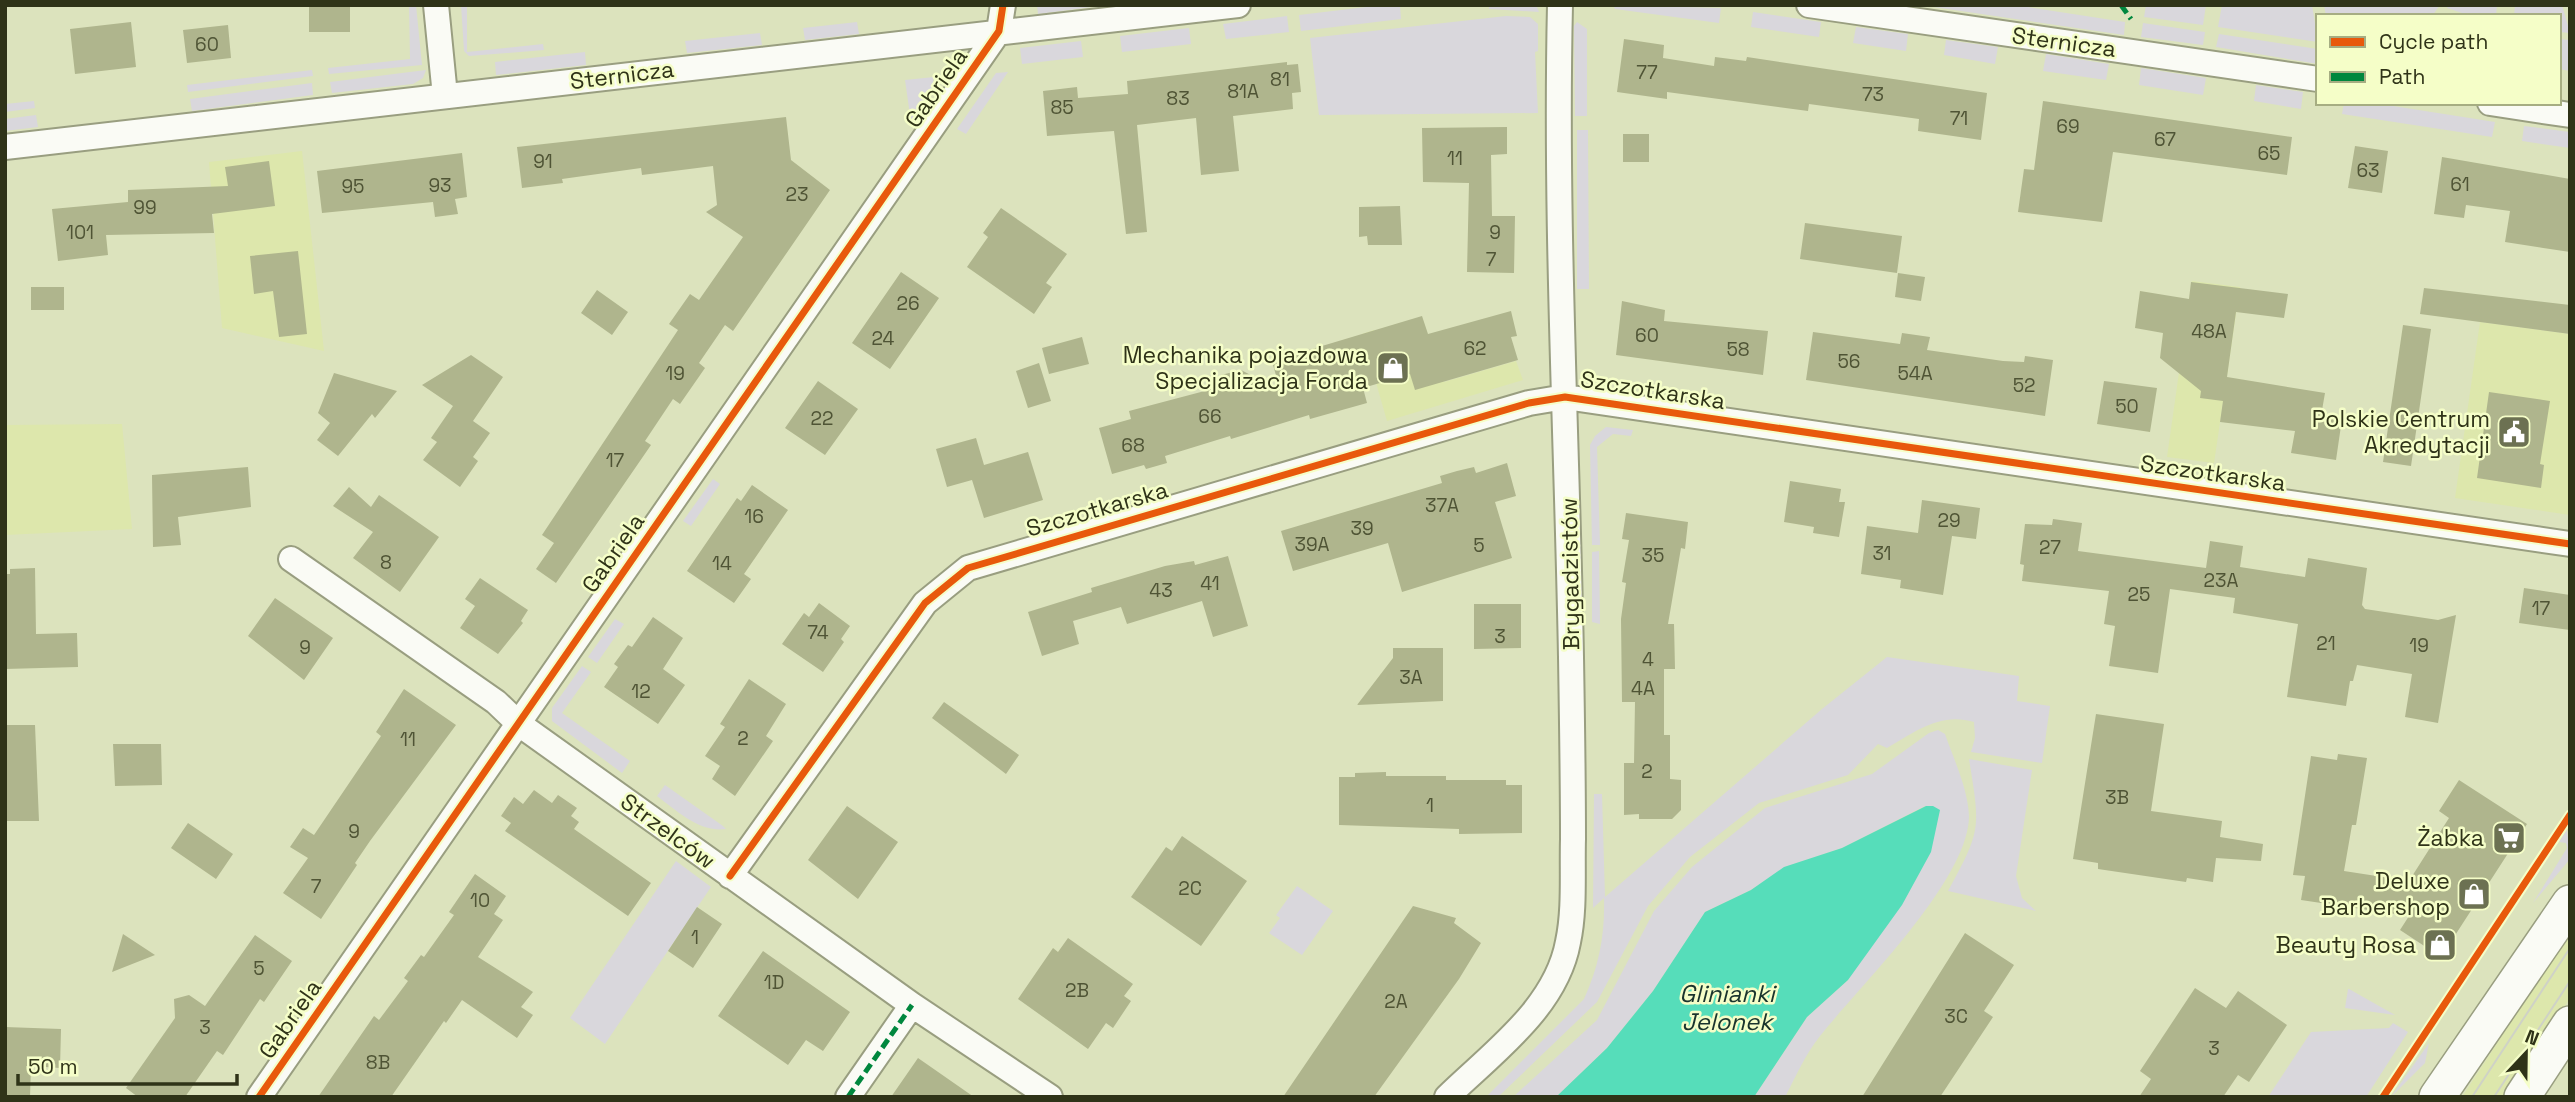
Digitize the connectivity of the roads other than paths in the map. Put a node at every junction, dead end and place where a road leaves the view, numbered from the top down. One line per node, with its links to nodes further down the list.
1 (436, 5): 8 (street)
2 (1003, 5): 6 (street)
3 (1238, 5): 6 (street, Sternicza)
4 (1560, 5): 12 (street, Brygadzistów)
5 (1810, 5): 7 (street, Sternicza)
6 (999, 32): 8 (street, Sternicza); 15 (street, Gabriela)
7 (2316, 79)
8 (445, 96): 11 (street, Sternicza)
9 (2503, 105): 10 (street)
10 (2570, 115)
11 (5, 147)
12 (1565, 397): 13 (street, Szczotkarska); 16 (street, Szczotkarska); 23 (street, Brygadzistów)
13 (2570, 544)
14 (291, 559): 15 (street, Strzelców)
15 (519, 724): 16 (street, Strzelców); 20 (street, Gabriela)
16 (730, 876): 18 (street, Strzelców)
17 (2570, 903): 24 (main road)
18 (912, 1005): 21 (street); 22 (street, Strzelców)
19 (2570, 1024): 25 (main road)
20 (259, 1097)
21 (848, 1097)
22 (1050, 1097)
23 (1447, 1097)
24 (2437, 1097)
25 (2522, 1097)

